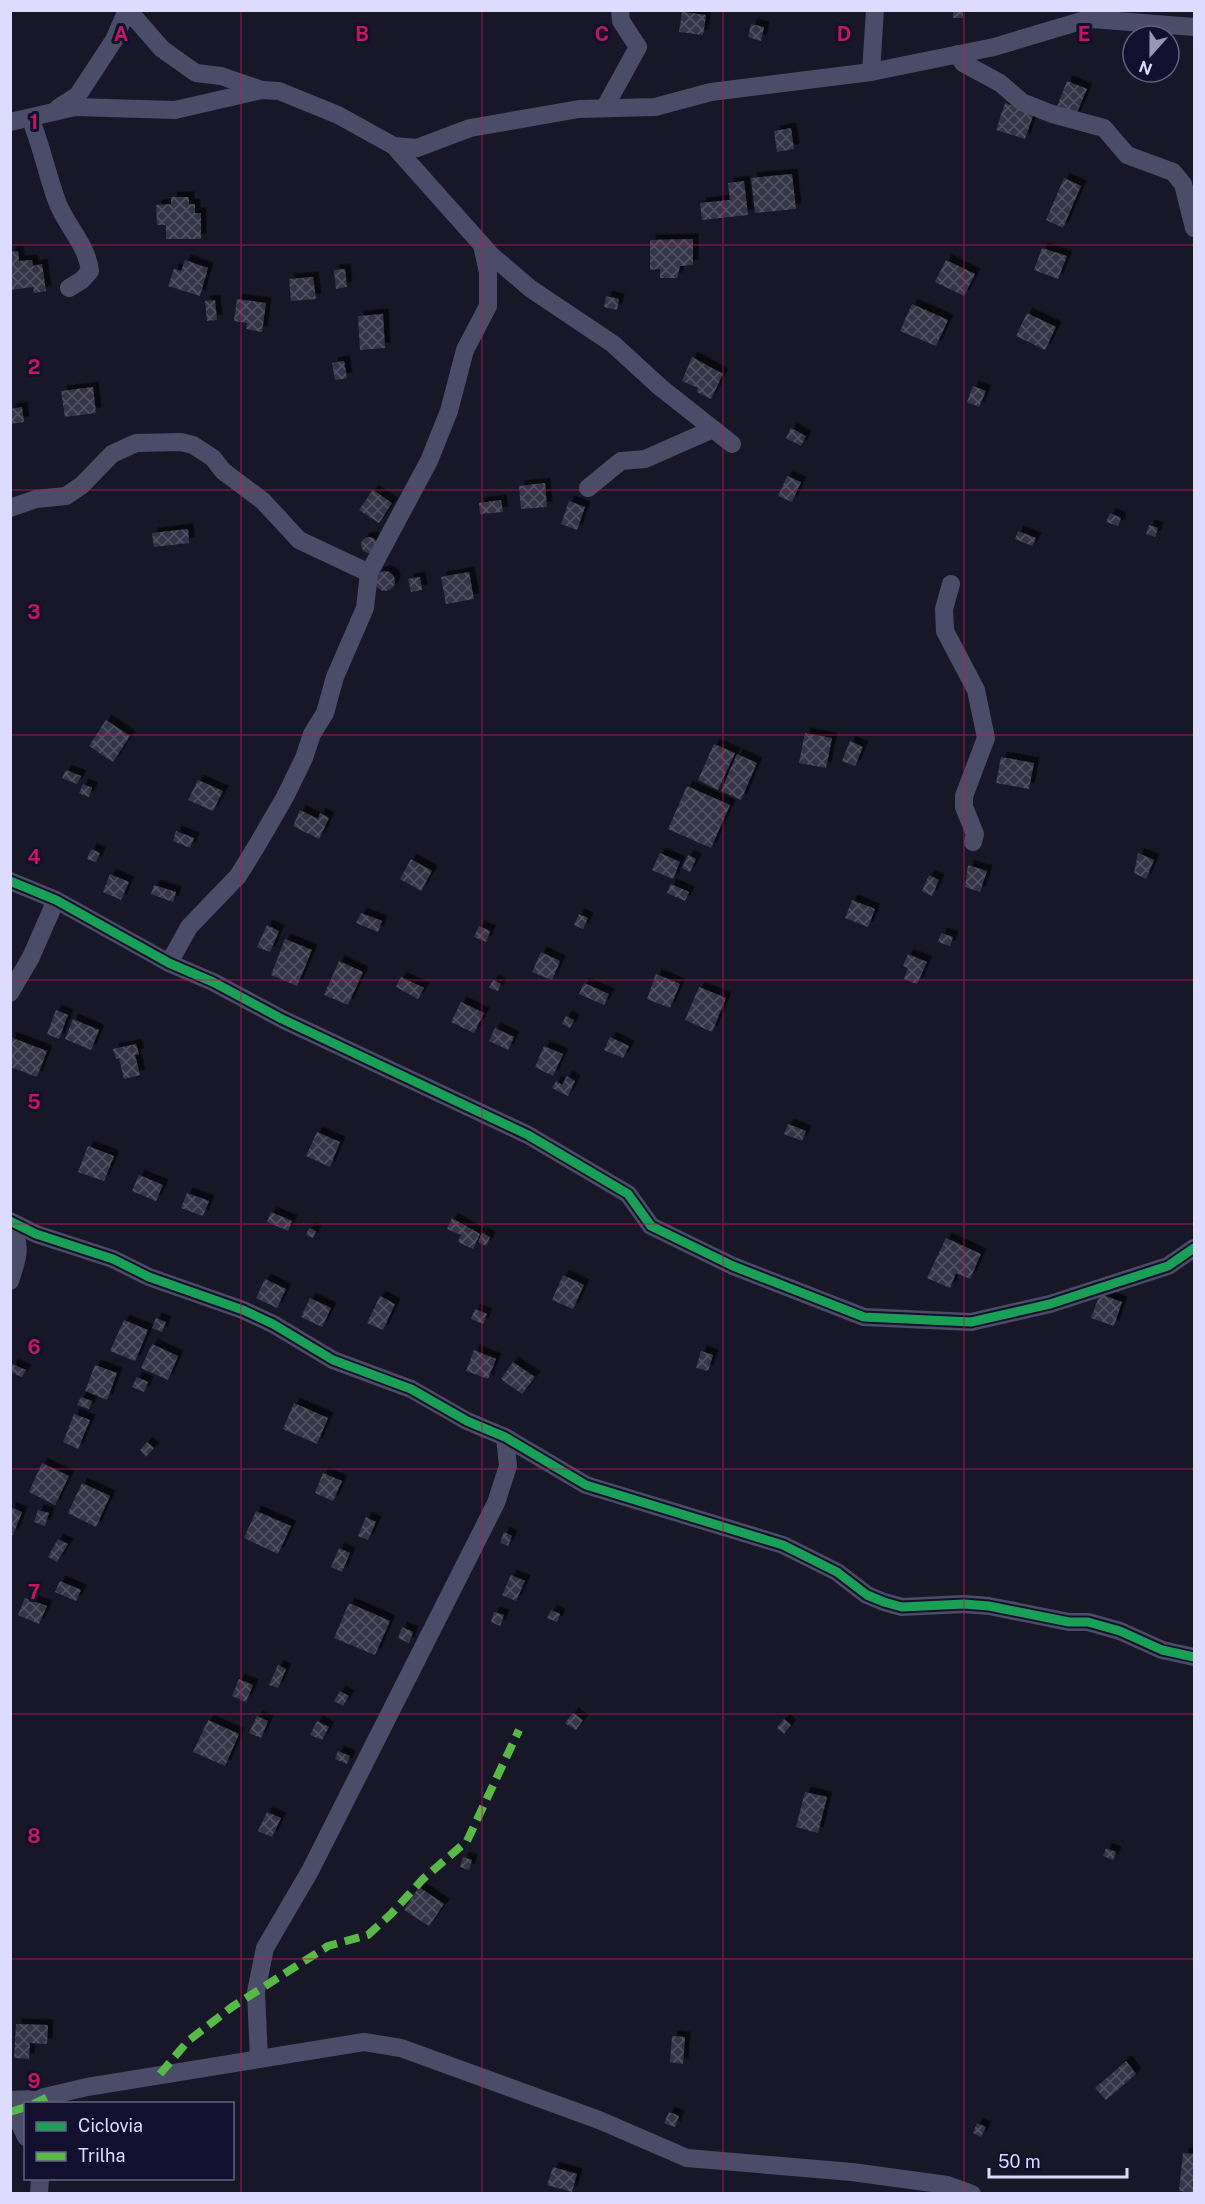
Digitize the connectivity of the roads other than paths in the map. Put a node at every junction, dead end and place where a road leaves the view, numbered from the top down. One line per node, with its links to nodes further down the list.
1 (128, 10): 7 (street); 9 (street)
2 (620, 10): 8 (street)
3 (875, 10): 6 (street)
4 (1194, 27): 5 (street)
5 (958, 54): 6 (street); 13 (street)
6 (871, 72): 8 (street)
7 (262, 90): 9 (street); 12 (street)
8 (605, 107): 12 (street)
9 (54, 110): 10 (street)
10 (30, 118): 11 (street); 15 (street)
11 (10, 122)
12 (394, 146): 14 (street)
13 (1194, 228)
14 (482, 245): 16 (street); 20 (street)
15 (69, 288)
16 (713, 429): 17 (street); 18 (street)
17 (732, 444)
18 (588, 488)
19 (10, 508): 20 (street)
20 (369, 573): 25 (street)
21 (951, 584): 22 (street)
22 (973, 842)
23 (10, 881): 24 (street)
24 (56, 900): 25 (street); 26 (street)
25 (169, 963): 29 (street)
26 (10, 993)
27 (10, 1221): 31 (street)
28 (10, 1228): 30 (street)
29 (1194, 1248)
30 (10, 1281)
31 (505, 1437): 32 (street); 33 (street)
32 (1194, 1657)
33 (259, 2059): 34 (street); 36 (street)
34 (10, 2102): 35 (street)
35 (24, 2133)
36 (972, 2193)

